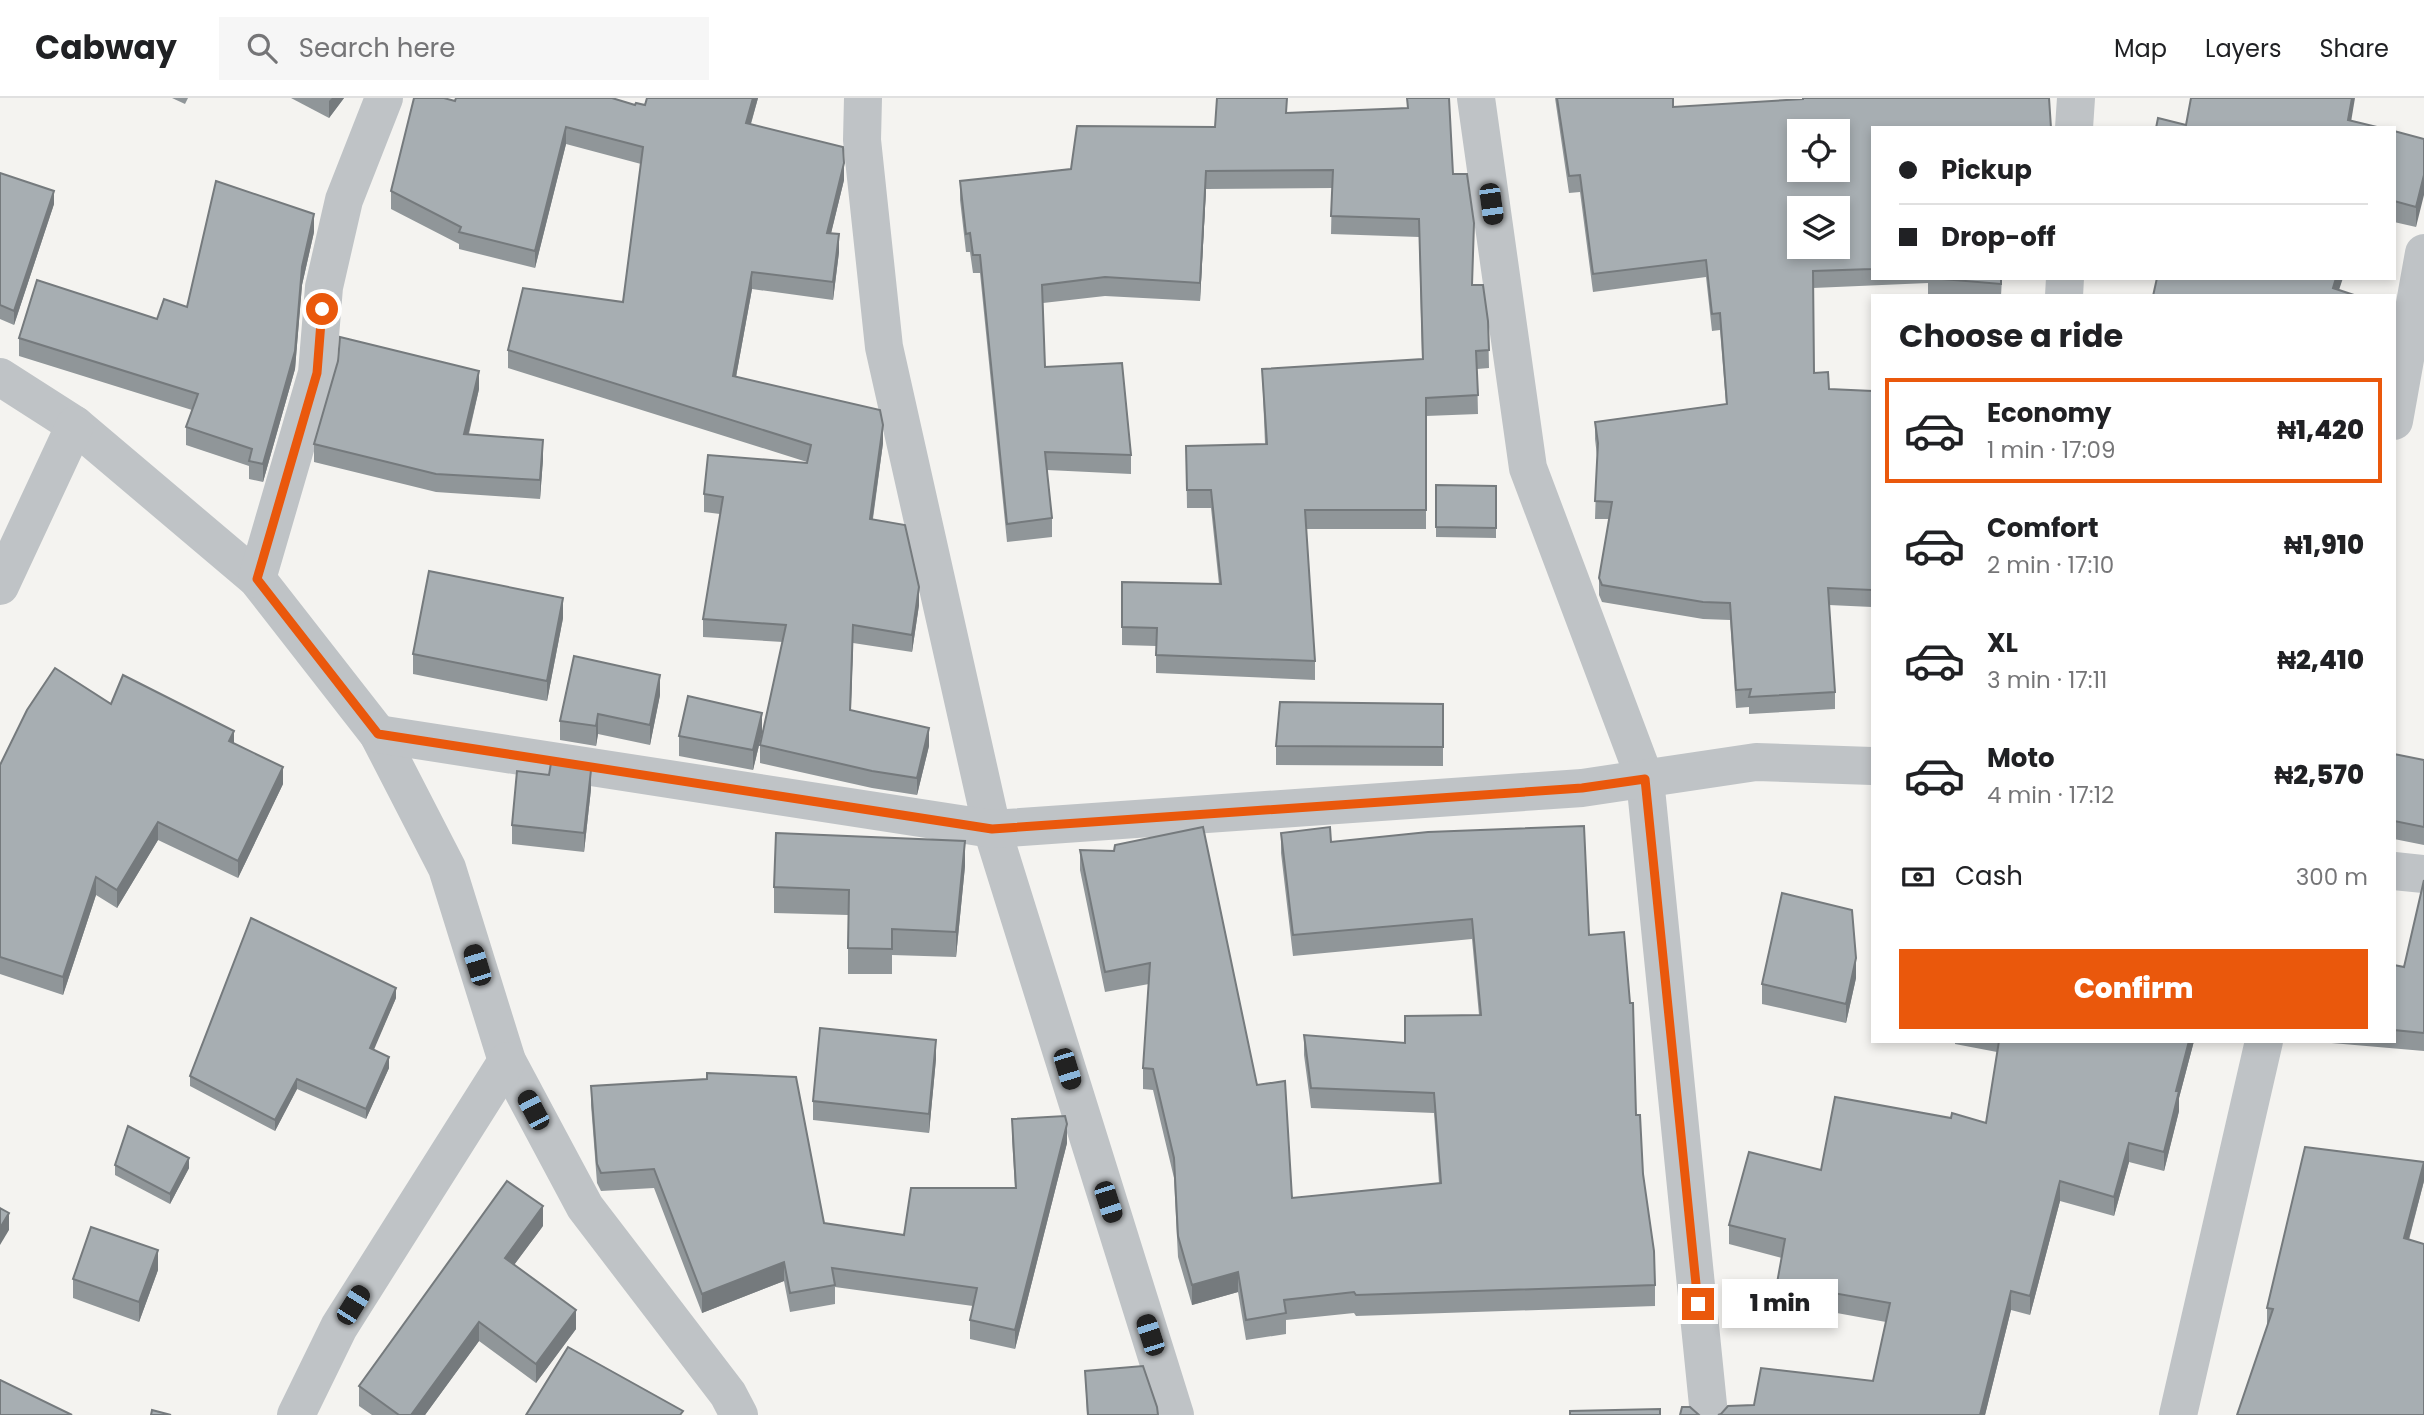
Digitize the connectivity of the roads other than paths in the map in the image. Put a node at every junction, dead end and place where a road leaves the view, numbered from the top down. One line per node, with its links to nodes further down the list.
1 (384, 98): 10 (street)
2 (863, 98): 15 (street)
3 (1476, 98): 14 (street)
4 (2076, 98): 5 (street)
5 (2074, 126)
6 (2424, 253): 8 (street)
7 (0, 377): 9 (street)
8 (2396, 410)
9 (75, 425): 10 (street); 11 (street)
10 (257, 579): 12 (street)
11 (0, 586)
12 (378, 734): 15 (street); 19 (street)
13 (1871, 766): 14 (street)
14 (1645, 779): 15 (street); 23 (street)
15 (992, 829): 22 (street)
16 (2396, 871): 17 (street)
17 (2424, 874)
18 (2264, 1043): 24 (street)
19 (507, 1061): 20 (street); 21 (street)
20 (727, 1408)
21 (296, 1415)
22 (1175, 1415)
23 (1709, 1415)
24 (2178, 1415)

